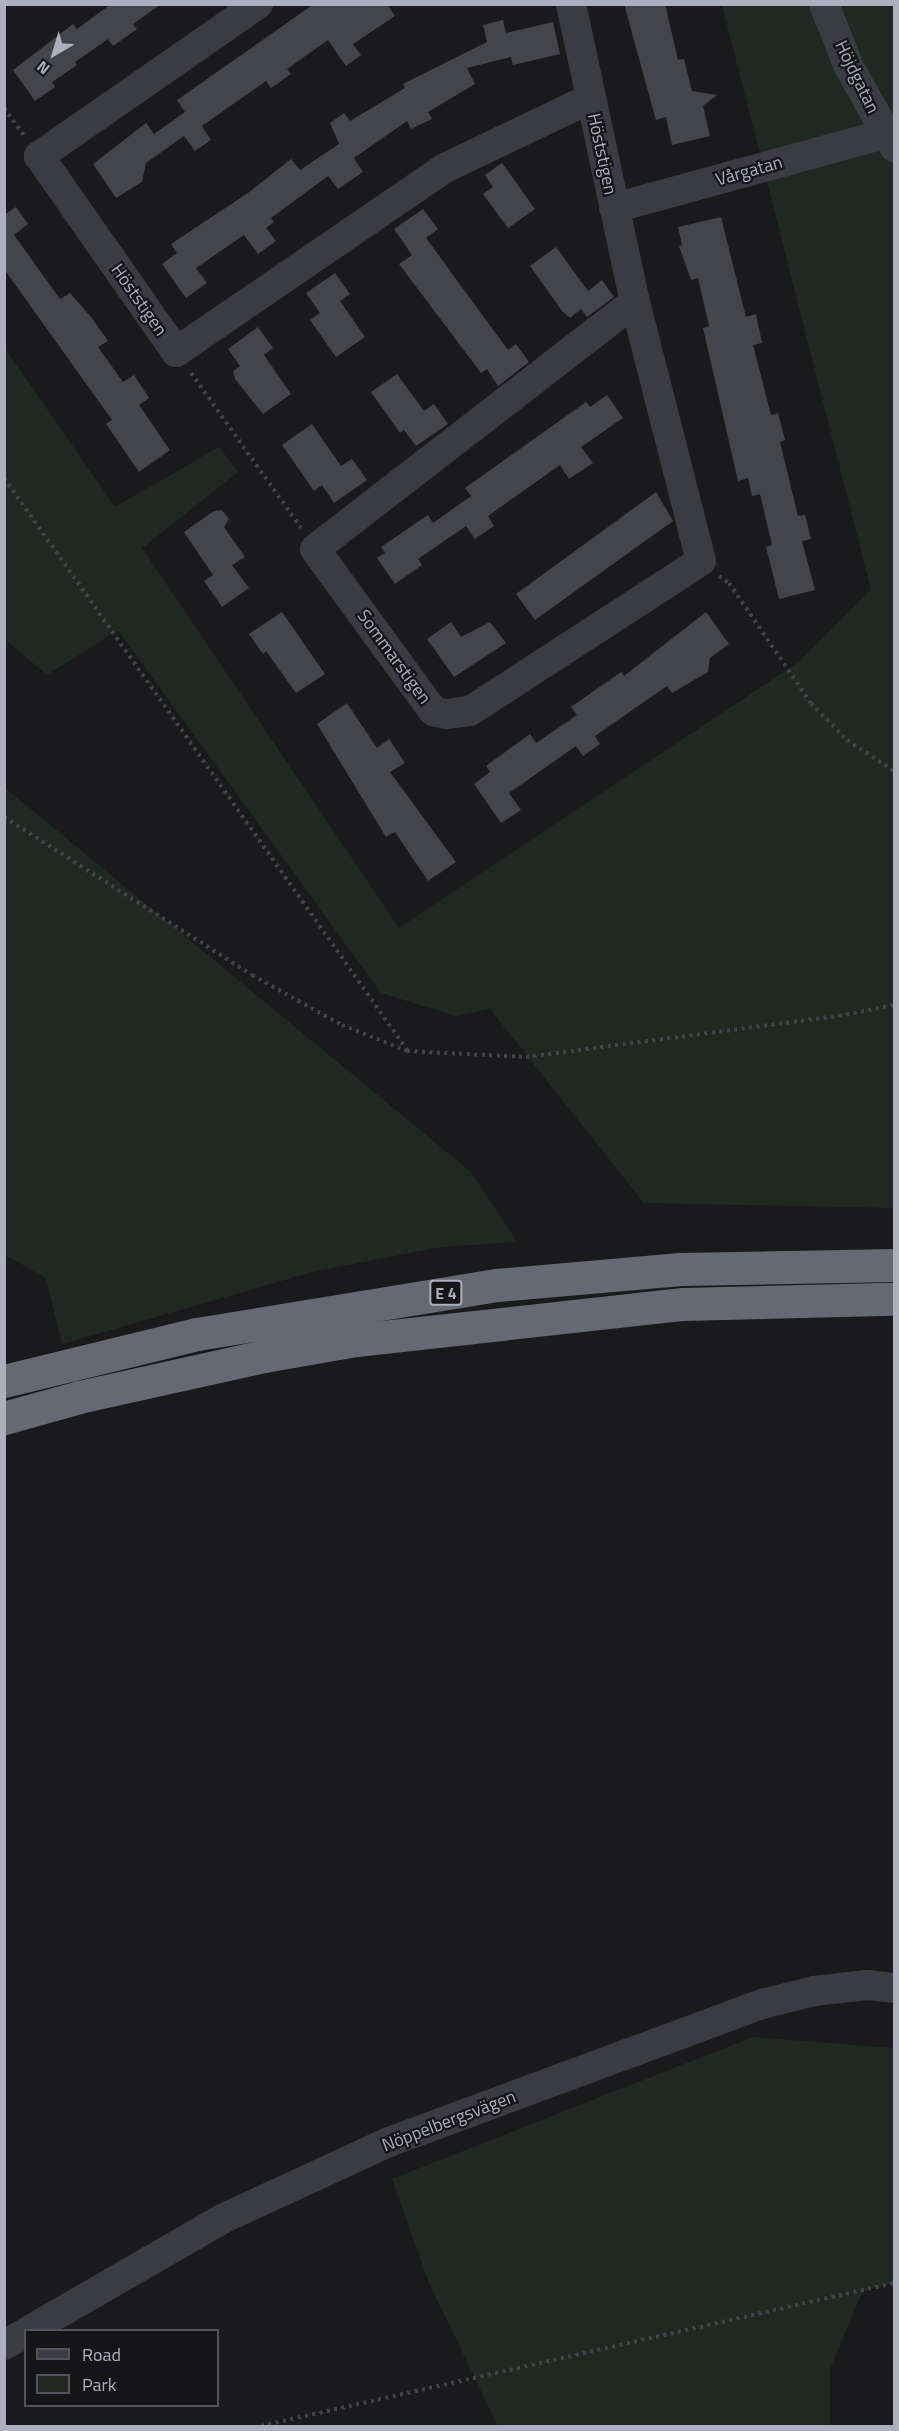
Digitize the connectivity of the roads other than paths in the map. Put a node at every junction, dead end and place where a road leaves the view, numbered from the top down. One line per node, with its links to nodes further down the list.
1 (258, 4): 4 (street, Höststigen)
2 (572, 4): 4 (street, Höststigen)
3 (824, 4): 5 (street, Höjdgatan)
4 (590, 99): 6 (street, Höststigen)
5 (890, 141): 6 (street, Vårgatan)
6 (614, 208): 7 (street)
7 (635, 302): 7 (street, Sommarstigen)
8 (894, 1265): 10 (highway, E 4)
9 (894, 1299): 11 (highway, E 4)
10 (4, 1381)
11 (79, 1397): 12 (highway, E 4); 13 (highway)
12 (4, 1418)
13 (4, 1428)
14 (894, 1988): 15 (street, Nöppelbergsvägen)
15 (33, 2329)
16 (24, 2334): 17 (street)
17 (4, 2345)

